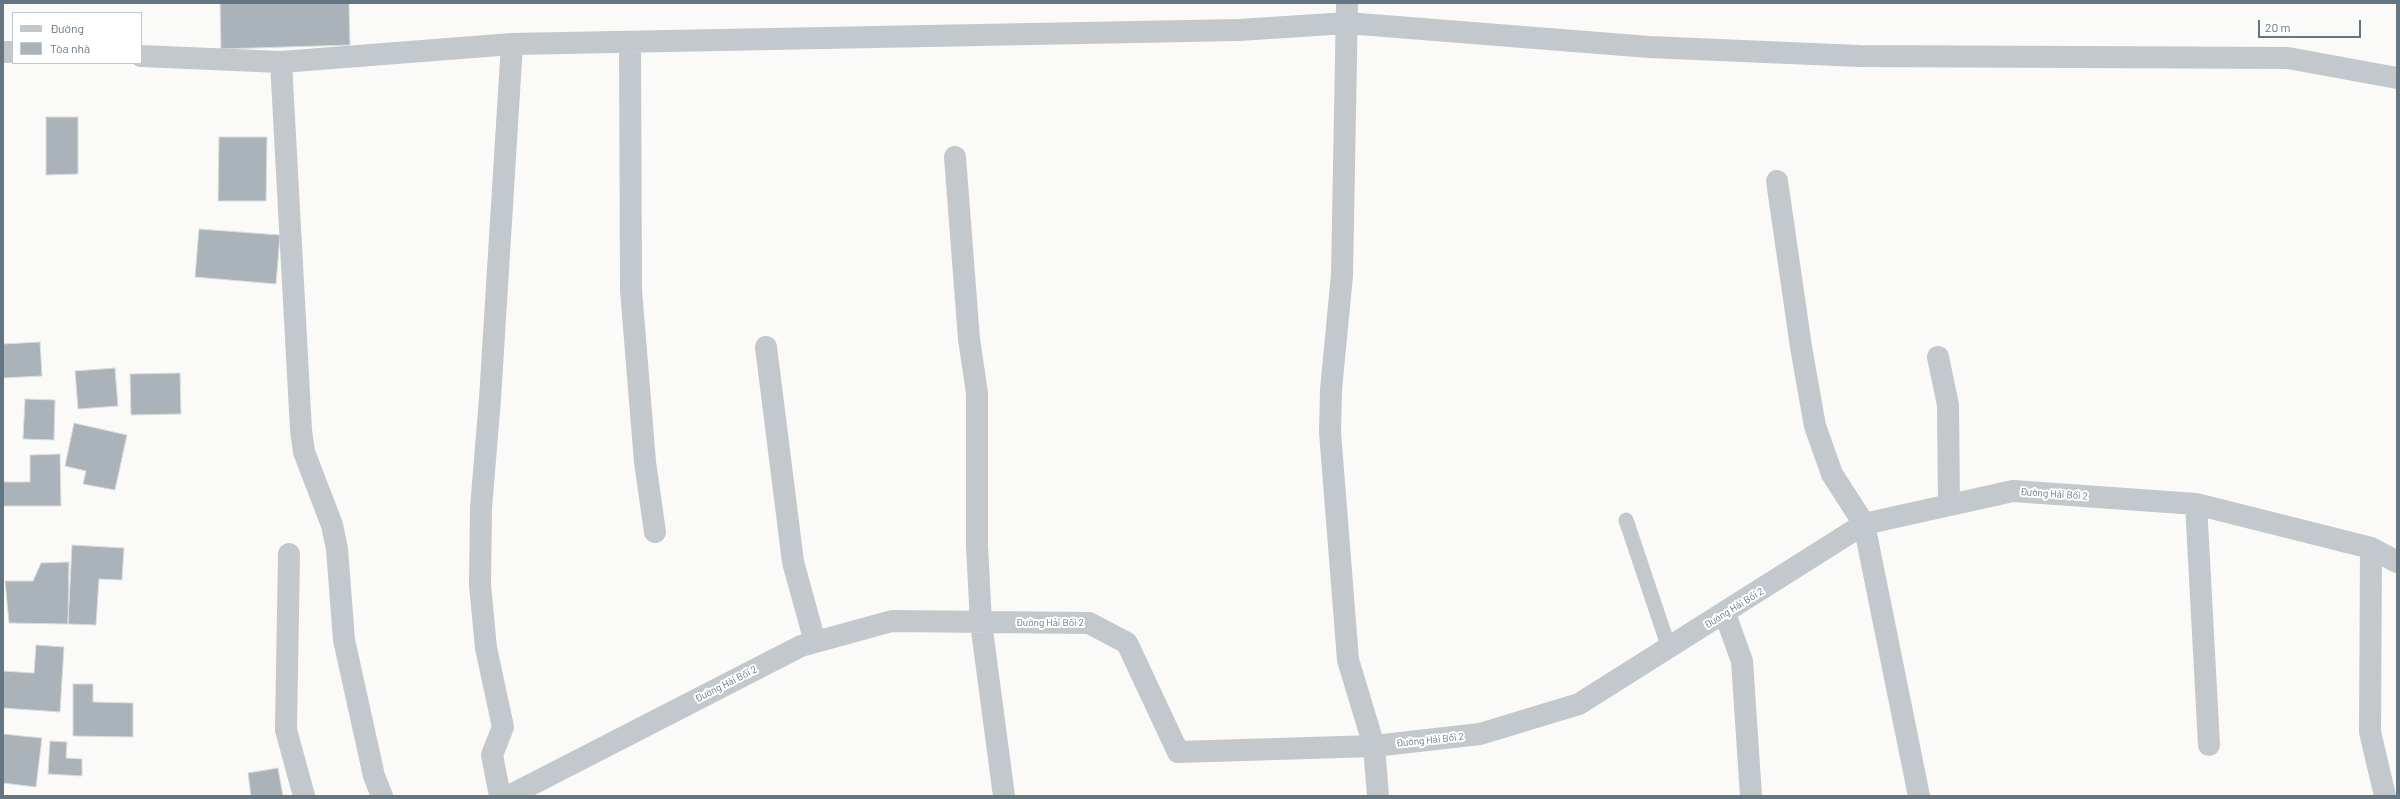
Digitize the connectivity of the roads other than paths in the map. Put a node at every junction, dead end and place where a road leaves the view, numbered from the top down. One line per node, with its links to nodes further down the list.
1 (1347, 13): 2 (street); 6 (street); 24 (street)
2 (630, 42): 3 (street); 15 (street)
3 (512, 44): 5 (street); 27 (street)
4 (142, 56): 5 (street)
5 (281, 62): 26 (street)
6 (2397, 78)
7 (955, 158): 20 (street)
8 (1777, 181): 14 (street)
9 (766, 347): 21 (street)
10 (1938, 357): 12 (street)
11 (2196, 504): 12 (street, Đường Hải Bối 2); 16 (street, Đường Hải Bối 2); 23 (street)
12 (1949, 505): 14 (street, Đường Hải Bối 2)
13 (1626, 520): 22 (lane)
14 (1864, 524): 19 (street, Đường Hải Bối 2); 32 (street)
15 (655, 532)
16 (2371, 548): 18 (street, Đường Hải Bối 2); 33 (street)
17 (289, 554): 25 (street)
18 (2397, 562)
19 (1725, 614): 22 (street, Đường Hải Bối 2); 31 (street)
20 (980, 623): 21 (street, Đường Hải Bối 2); 24 (street, Đường Hải Bối 2); 29 (street)
21 (815, 642): 28 (street, Đường Hải Bối 2)
22 (1670, 648): 24 (street, Đường Hải Bối 2)
23 (2209, 745)
24 (1374, 746): 30 (street)
25 (304, 796)
26 (382, 796)
27 (500, 796)
28 (509, 796)
29 (1004, 796)
30 (1378, 796)
31 (1751, 796)
32 (1919, 796)
33 (2385, 796)

